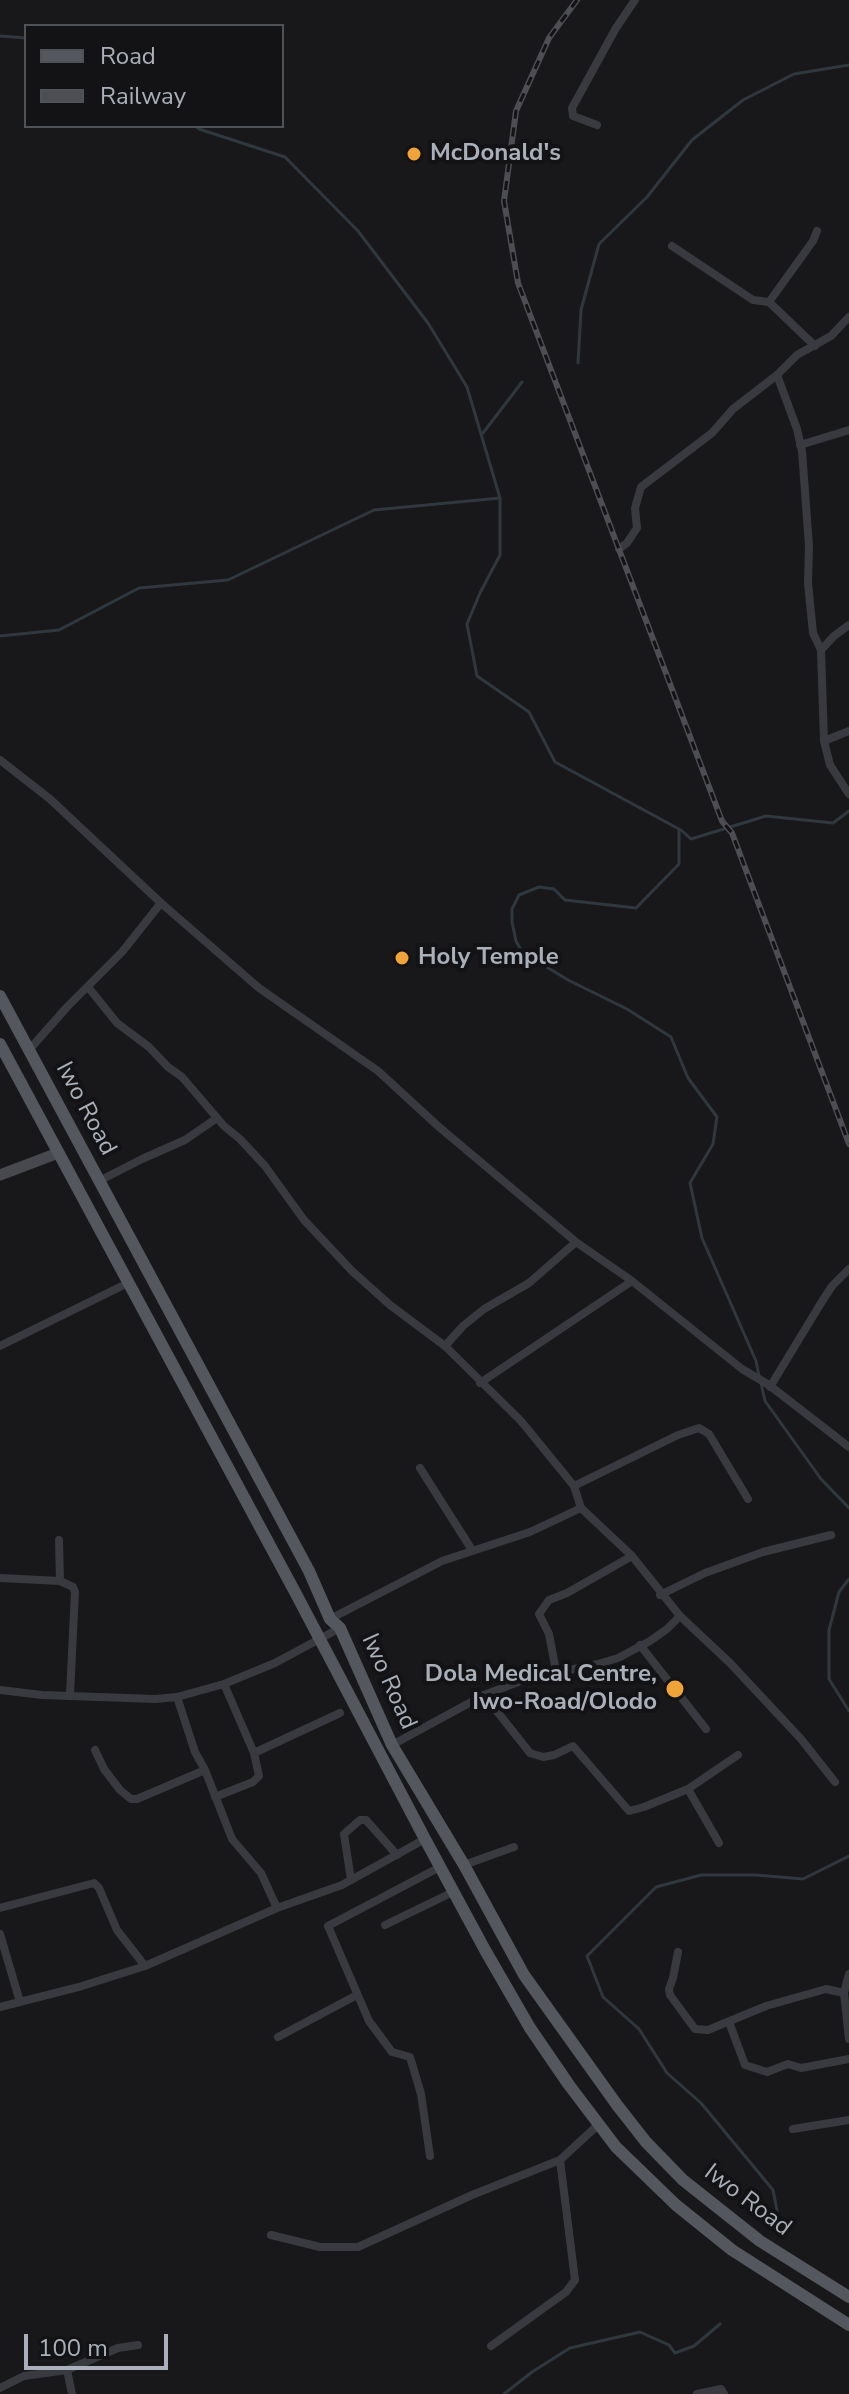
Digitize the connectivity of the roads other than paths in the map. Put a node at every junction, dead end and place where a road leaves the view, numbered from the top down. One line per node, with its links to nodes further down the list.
1 (635, 0): 2 (street)
2 (597, 125)
3 (817, 231): 5 (street)
4 (672, 246): 5 (street)
5 (769, 302): 7 (street)
6 (849, 317): 7 (street)
7 (815, 346): 8 (street)
8 (777, 375): 10 (street); 11 (street)
9 (849, 430): 10 (street)
10 (800, 445): 13 (street)
11 (619, 549)
12 (849, 625): 13 (street)
13 (821, 650): 15 (street)
14 (849, 731): 15 (street)
15 (824, 741): 17 (street)
16 (0, 760): 18 (street)
17 (849, 794)
18 (161, 903): 19 (street); 27 (street)
19 (88, 987): 22 (street); 23 (street)
20 (0, 996): 22 (main road, Iwo Road)
21 (0, 1044): 24 (main road, Iwo Road)
22 (29, 1050): 26 (main road, Iwo Road)
23 (217, 1118): 26 (street); 32 (street)
24 (58, 1153): 25 (street); 30 (main road, Iwo Road)
25 (0, 1175)
26 (99, 1181): 48 (main road, Iwo Road)
27 (576, 1242): 29 (street); 32 (street)
28 (849, 1269): 34 (street)
29 (632, 1281): 33 (street); 34 (street)
30 (128, 1283): 31 (street); 49 (main road, Iwo Road)
31 (0, 1346)
32 (445, 1346): 33 (street)
33 (480, 1383): 37 (street)
34 (770, 1386): 35 (street)
35 (849, 1447)
36 (420, 1468): 42 (street)
37 (574, 1486): 38 (street); 39 (street)
38 (748, 1499)
39 (581, 1508): 42 (street); 43 (street)
40 (831, 1535): 46 (street)
41 (59, 1540): 45 (street)
42 (472, 1550): 48 (street)
43 (632, 1556): 46 (street); 51 (street)
44 (0, 1578): 45 (street)
45 (60, 1581): 54 (street)
46 (660, 1595): 47 (street)
47 (680, 1616): 50 (street); 64 (street)
48 (335, 1624): 49 (street); 59 (main road, Iwo Road)
49 (320, 1639): 52 (street); 67 (main road, Iwo Road)
50 (640, 1645): 51 (street); 58 (street)
51 (556, 1671): 55 (street)
52 (224, 1684): 56 (street); 61 (street)
53 (0, 1690): 54 (street)
54 (70, 1694): 56 (street)
55 (484, 1695): 59 (street); 65 (street)
56 (177, 1697): 63 (street)
57 (340, 1713): 61 (street)
58 (706, 1729)
59 (392, 1745): 71 (main road, Iwo Road)
60 (95, 1750): 63 (street)
61 (254, 1753): 66 (street)
62 (738, 1755): 65 (street)
63 (205, 1770): 66 (street)
64 (835, 1782)
65 (688, 1789): 68 (street)
66 (215, 1797): 76 (street)
67 (425, 1839): 70 (street); 72 (main road, Iwo Road)
68 (719, 1843)
69 (514, 1847): 71 (street)
70 (397, 1855): 73 (street); 73 (street)
71 (464, 1865): 96 (main road, Iwo Road)
72 (440, 1867): 74 (main road, Iwo Road); 83 (street)
73 (351, 1880): 76 (street)
74 (453, 1892): 77 (street); 91 (main road, Iwo Road)
75 (0, 1908): 80 (street)
76 (277, 1908): 80 (street)
77 (385, 1925)
78 (0, 1934): 84 (street)
79 (678, 1952): 86 (street)
80 (145, 1966): 84 (street)
81 (849, 1974): 82 (street)
82 (844, 1993): 86 (street); 88 (street)
83 (357, 1995): 87 (street); 93 (street)
84 (20, 2002): 85 (street)
85 (0, 2007)
86 (729, 2022): 89 (street)
87 (278, 2037)
88 (849, 2039)
89 (849, 2059)
90 (849, 2120): 92 (street)
91 (599, 2124): 94 (street); 97 (main road, Iwo Road)
92 (793, 2129)
93 (430, 2156)
94 (560, 2160): 95 (street); 99 (street)
95 (271, 2235)
96 (849, 2297)
97 (849, 2325)
98 (138, 2345): 100 (street)
99 (491, 2346)
100 (67, 2370): 101 (street); 102 (street)
101 (0, 2388)
102 (72, 2394)
103 (697, 2394): 104 (street)
104 (724, 2394)

